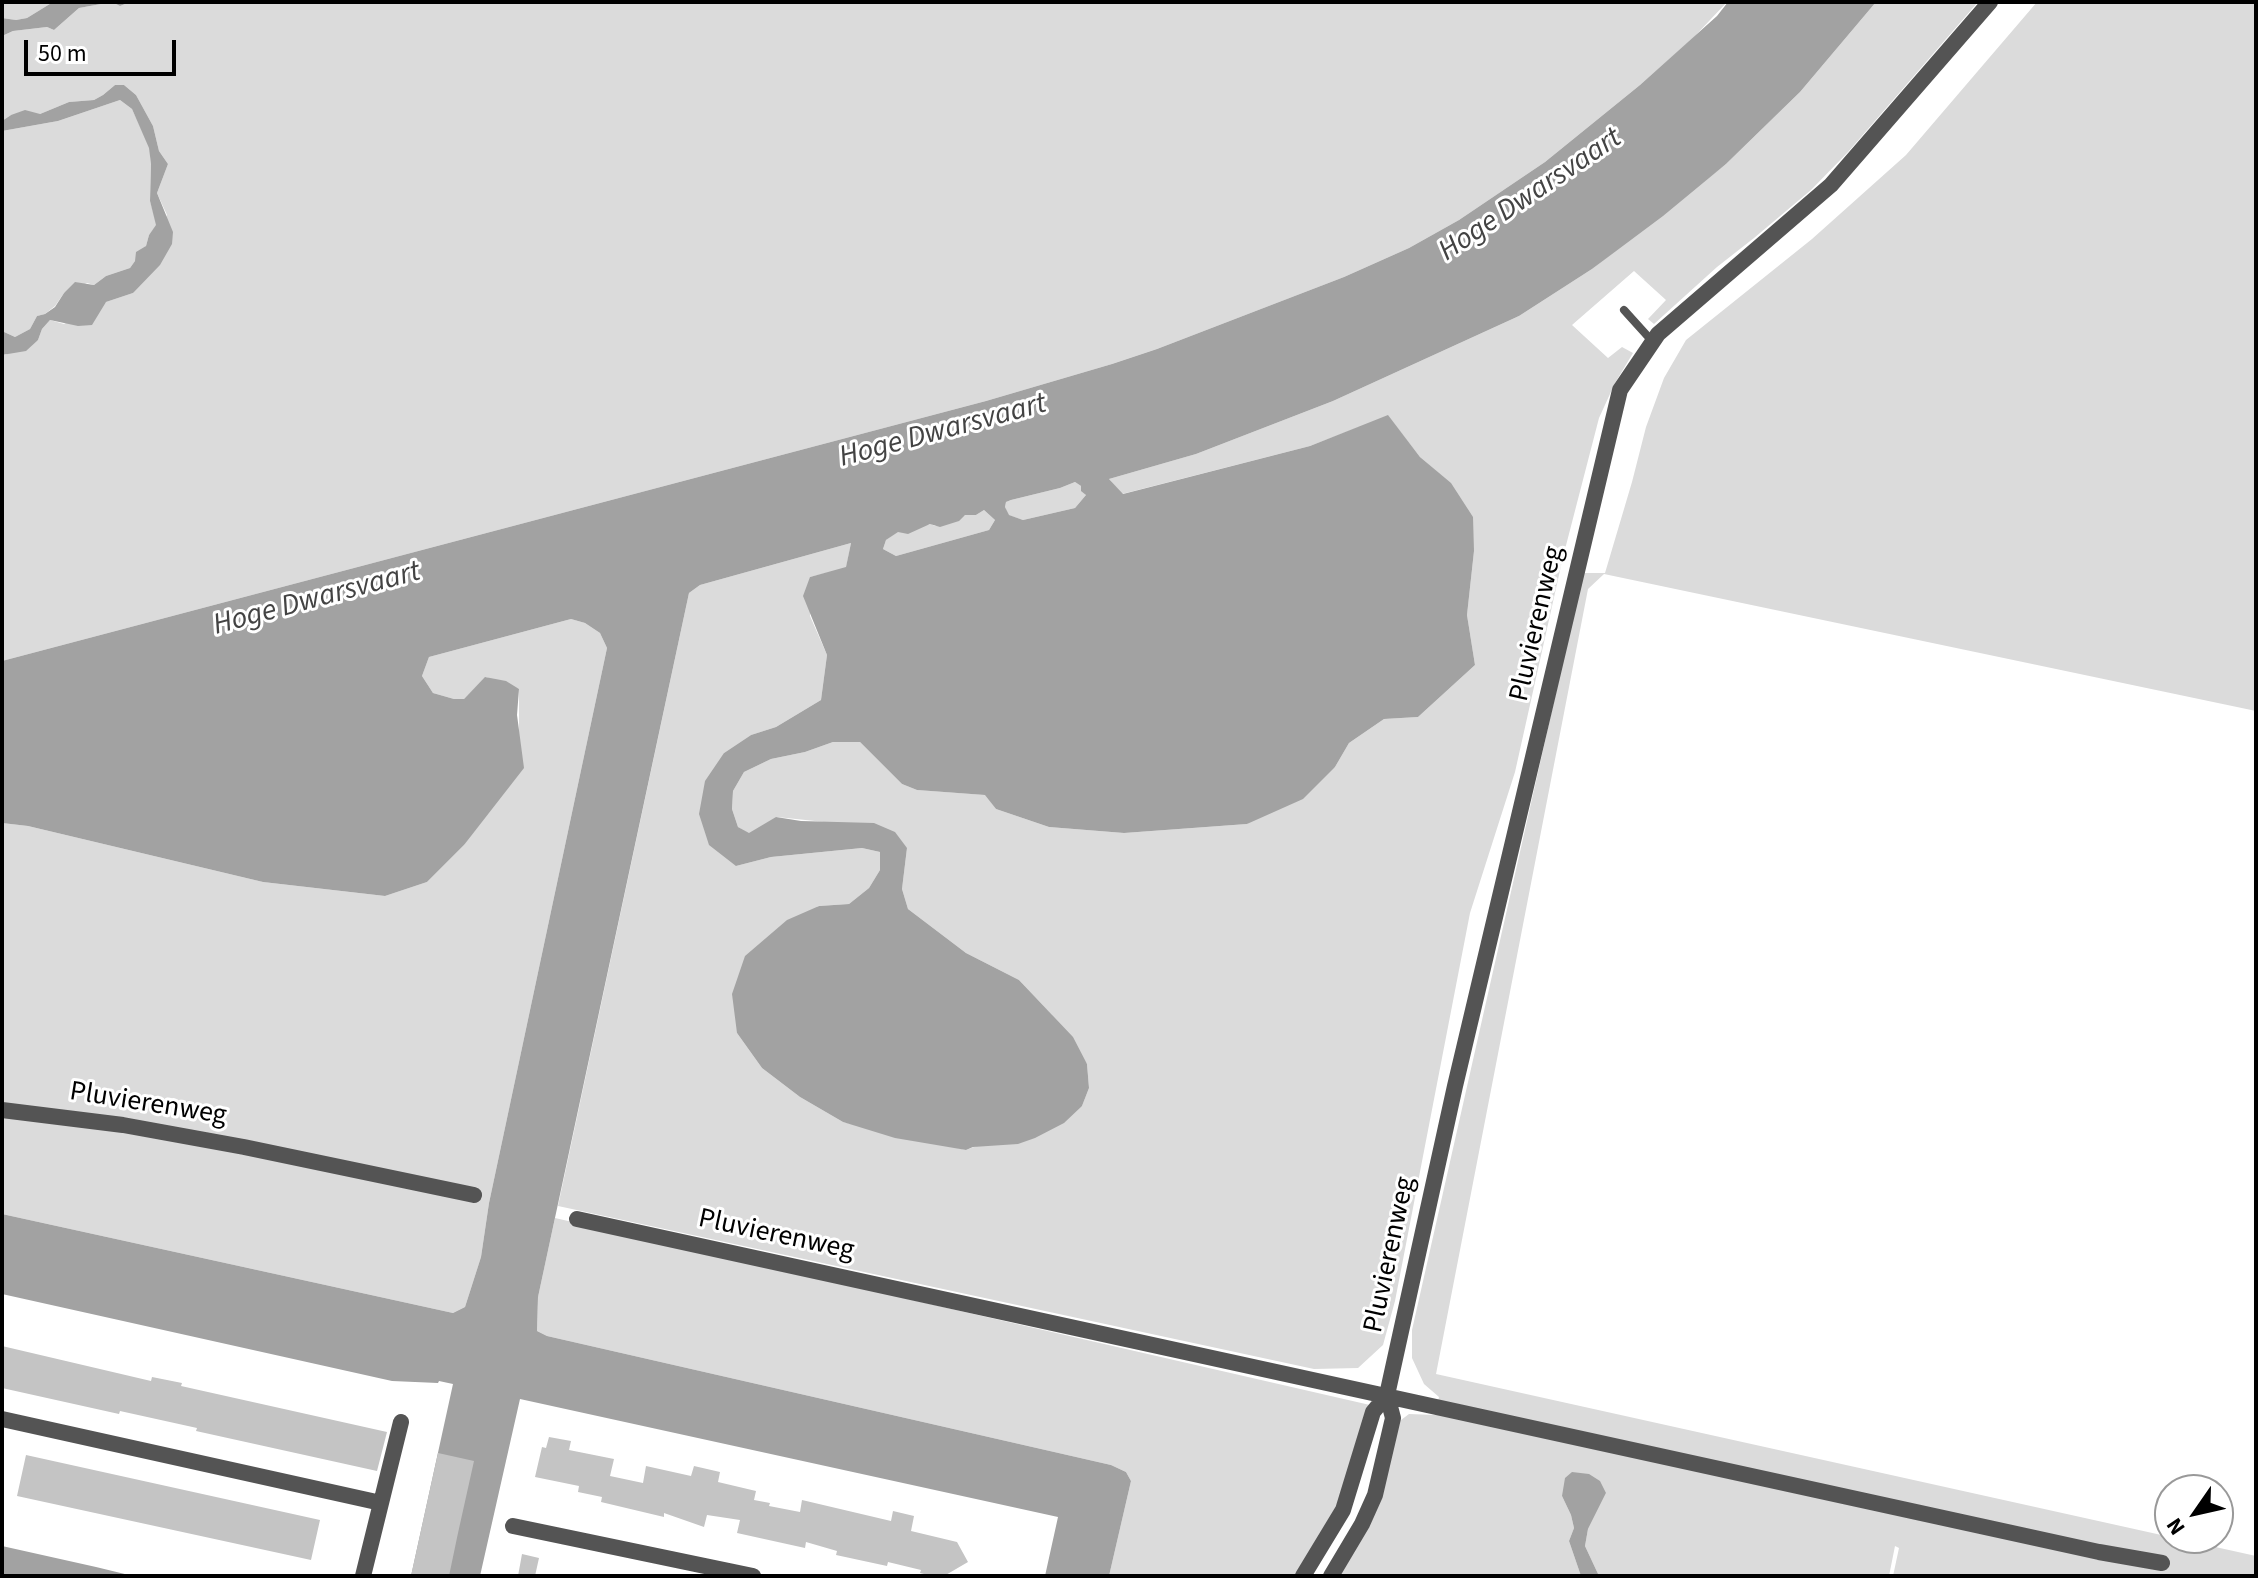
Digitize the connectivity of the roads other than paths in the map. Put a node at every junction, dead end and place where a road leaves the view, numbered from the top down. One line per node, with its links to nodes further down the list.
1 (1990, 2): 3 (street, Pluvierenweg)
2 (1624, 310): 3 (lane)
3 (1653, 342): 7 (street, Pluvierenweg)
4 (2, 1110): 5 (street, Pluvierenweg)
5 (474, 1195)
6 (577, 1219): 7 (street, Pluvierenweg)
7 (1387, 1395): 12 (street); 15 (street, Pluvierenweg); 16 (street, Pluvierenweg)
8 (2, 1419): 10 (street)
9 (401, 1422): 10 (street)
10 (381, 1503): 13 (street)
11 (513, 1526): 14 (street)
12 (2162, 1563)
13 (363, 1576)
14 (753, 1576)
15 (1303, 1576)
16 (1331, 1576)

